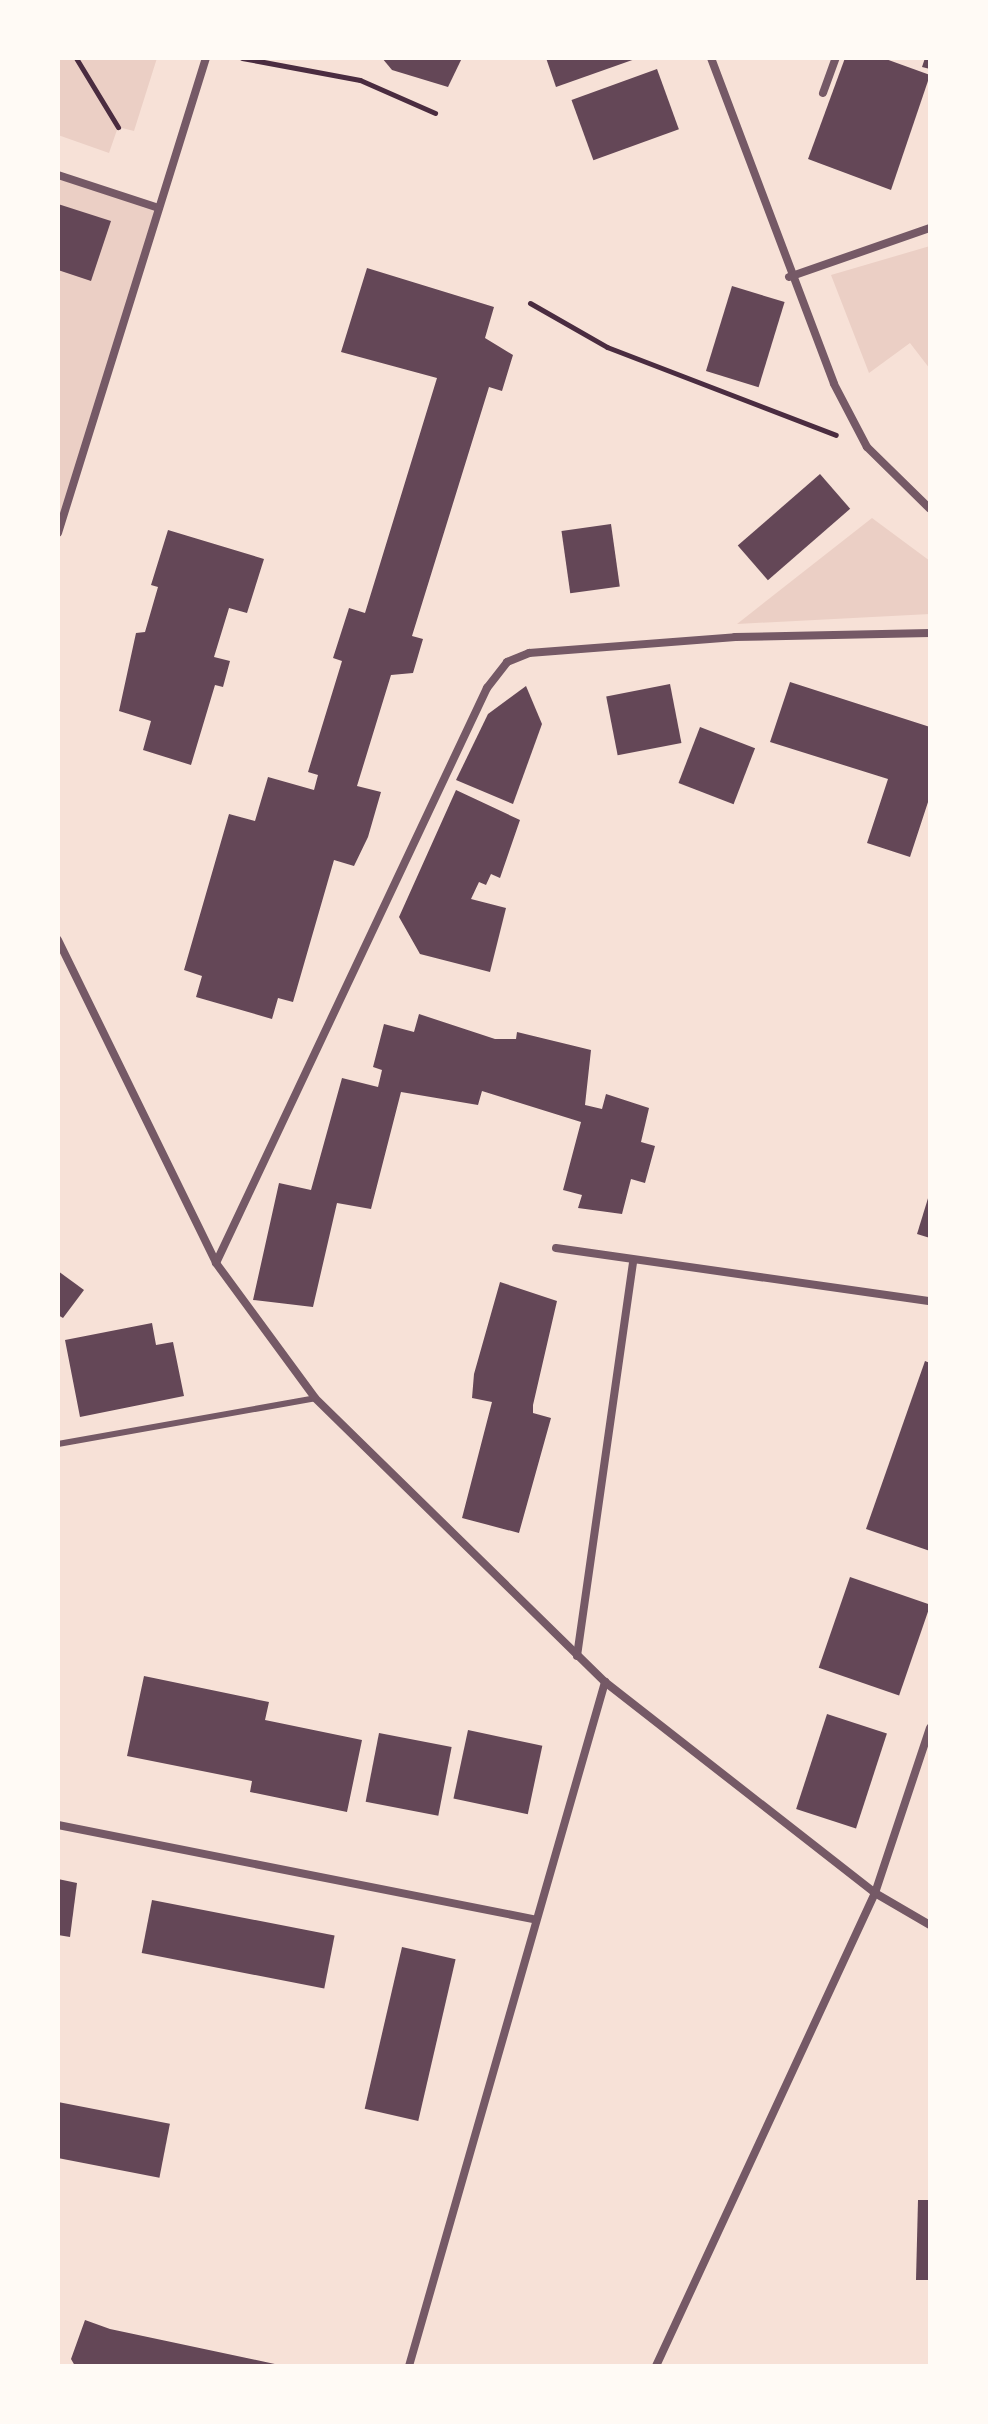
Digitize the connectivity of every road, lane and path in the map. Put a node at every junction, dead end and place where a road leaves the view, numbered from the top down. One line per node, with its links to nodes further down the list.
1 (76, 58): 8 (path)
2 (206, 58): 10 (street)
3 (242, 58): 7 (path)
4 (711, 58): 12 (street)
5 (836, 58): 6 (street)
6 (823, 93)
7 (435, 113)
8 (118, 127)
9 (58, 175): 10 (street)
10 (159, 208): 16 (street)
11 (930, 228): 12 (street)
12 (789, 277): 14 (street)
13 (530, 303): 14 (path)
14 (867, 447): 15 (street)
15 (930, 509)
16 (58, 533)
17 (930, 633): 21 (street)
18 (58, 940): 21 (street)
19 (556, 1248): 20 (street)
20 (633, 1262): 22 (street); 25 (street)
21 (216, 1263): 23 (street)
22 (930, 1301)
23 (315, 1398): 24 (lane); 25 (street)
24 (58, 1444)
25 (577, 1656): 26 (street)
26 (605, 1682): 29 (street); 30 (street)
27 (930, 1728): 29 (street)
28 (58, 1825): 30 (street)
29 (875, 1893): 31 (street); 33 (street)
30 (536, 1920): 32 (street)
31 (930, 1925)
32 (409, 2366)
33 (656, 2366)

